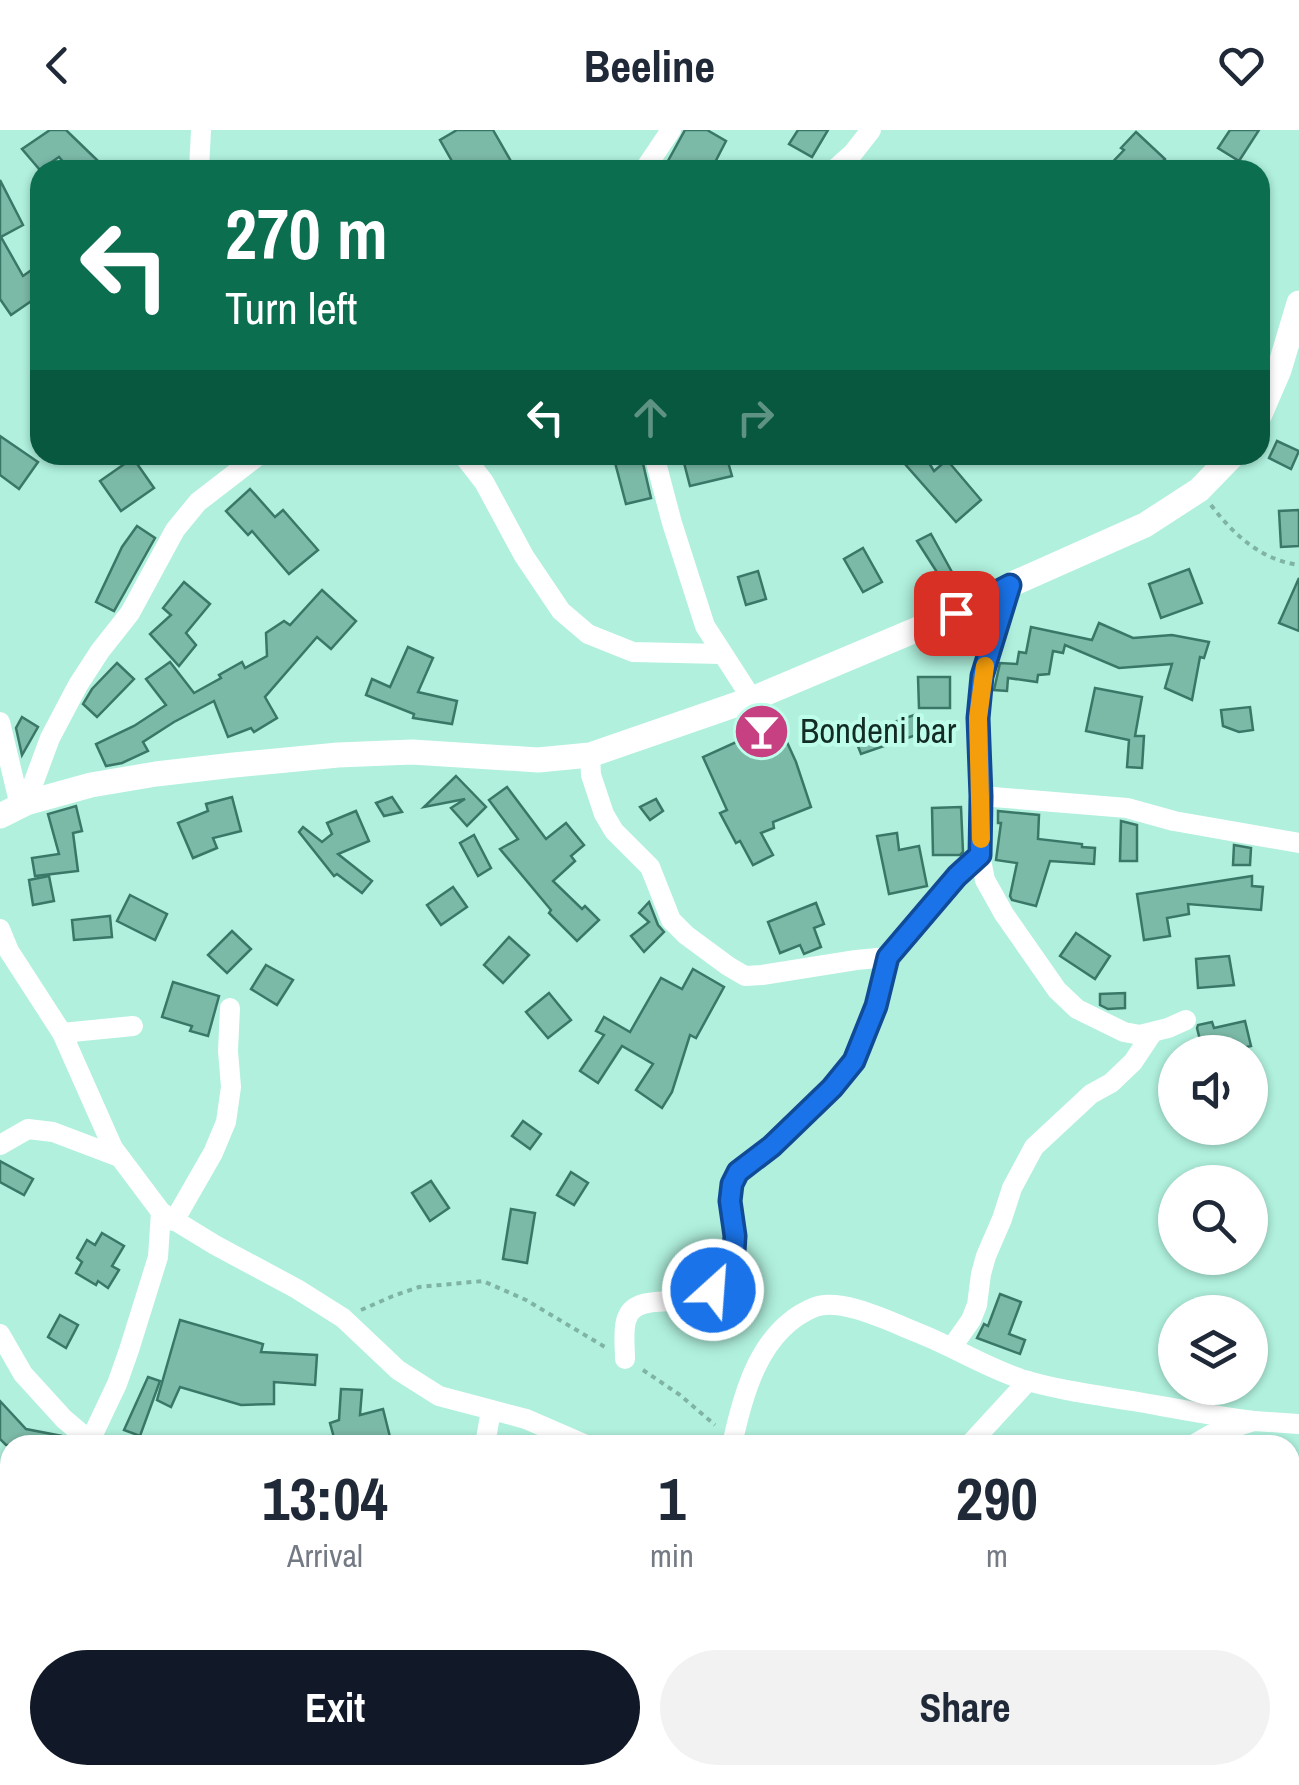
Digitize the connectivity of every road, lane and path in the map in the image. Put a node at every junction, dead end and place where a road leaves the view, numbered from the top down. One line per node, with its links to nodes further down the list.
1 (201, 130): 4 (street)
2 (671, 130): 5 (street)
3 (870, 130): 6 (street)
4 (200, 160)
5 (651, 160)
6 (845, 160)
7 (1299, 303): 8 (street)
8 (1270, 390)
9 (245, 465): 21 (street)
10 (471, 465): 16 (street)
11 (657, 465): 16 (street)
12 (1223, 465): 13 (street)
13 (1199, 490): 14 (path); 15 (street)
14 (1299, 565)
15 (1010, 585): 17 (street); 20 (street)
16 (721, 654): 17 (street)
17 (752, 699): 19 (street)
18 (0, 722): 21 (street)
19 (590, 755): 21 (street); 25 (street)
20 (981, 796): 22 (street); 23 (street)
21 (16, 808)
22 (1299, 843)
23 (980, 855): 25 (street); 29 (street)
24 (0, 930): 30 (street)
25 (888, 957): 37 (street)
26 (230, 1008): 33 (street)
27 (1186, 1020): 29 (street)
28 (133, 1026): 30 (street)
29 (1153, 1032): 36 (street)
30 (62, 1033): 32 (street)
31 (0, 1144): 32 (street)
32 (119, 1156): 33 (street)
33 (168, 1216): 34 (street); 43 (street)
34 (343, 1318): 37 (path); 39 (street)
35 (0, 1334): 42 (street)
36 (952, 1346): 38 (street); 47 (street)
37 (625, 1359): 46 (path)
38 (1028, 1381): 40 (street); 48 (street)
39 (491, 1410): 44 (street); 45 (street)
40 (1254, 1421): 41 (street); 49 (street)
41 (1299, 1424)
42 (81, 1435)
43 (93, 1435)
44 (487, 1435)
45 (559, 1435)
46 (724, 1435)
47 (733, 1435)
48 (979, 1435)
49 (1210, 1435)

